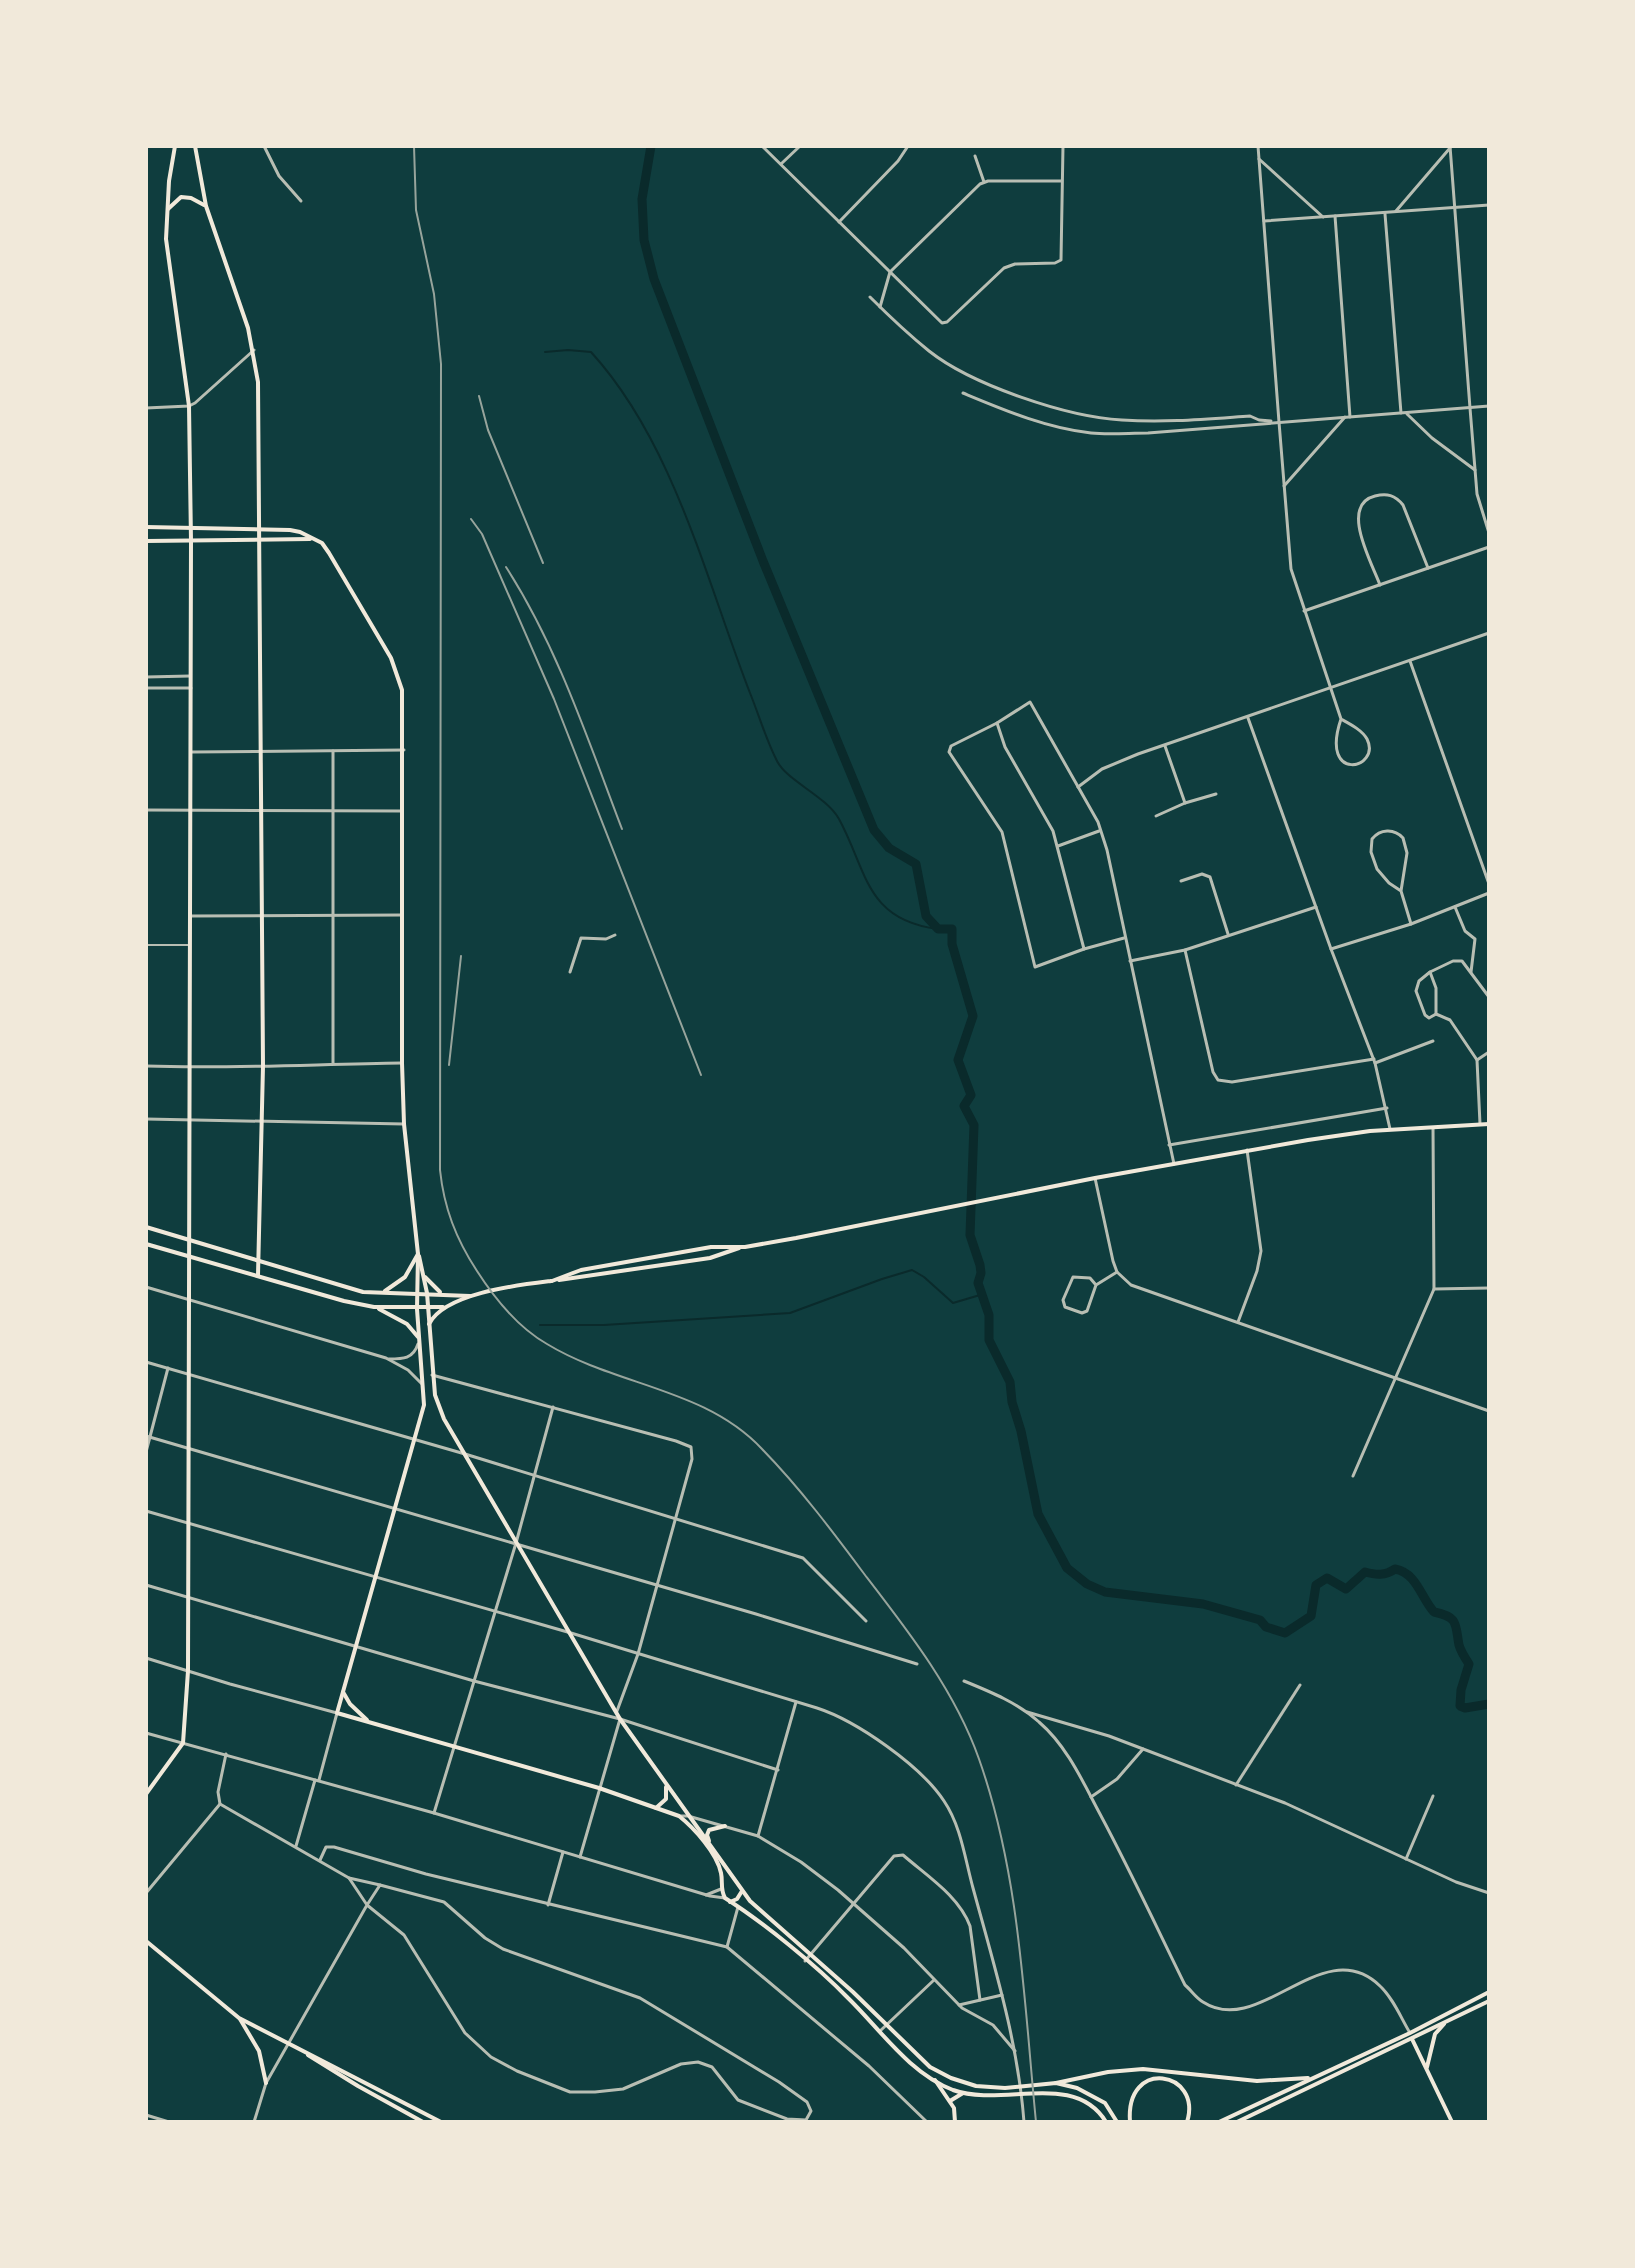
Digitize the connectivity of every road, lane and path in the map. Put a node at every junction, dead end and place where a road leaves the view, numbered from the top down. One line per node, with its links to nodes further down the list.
1 (195, 146): 17 (main road)
2 (264, 146): 15 (street)
3 (762, 146): 12 (street)
4 (800, 146): 12 (street)
5 (908, 146): 25 (street)
6 (1063, 146): 13 (street)
7 (1258, 146): 11 (street)
8 (176, 147): 19 (main road)
9 (1450, 147): 18 (street); 20 (street)
10 (975, 156): 14 (street)
11 (1259, 159): 23 (street); 24 (street)
12 (781, 164): 25 (street)
13 (1061, 181): 14 (street); 26 (street)
14 (984, 182): 26 (street)
15 (301, 201)
16 (1489, 205): 18 (street)
17 (206, 206): 19 (main road); 29 (main road)
18 (1454, 207): 20 (street); 34 (street)
19 (166, 211): 31 (main road)
20 (1396, 211): 21 (street)
21 (1385, 212): 22 (street); 35 (street)
22 (1335, 216): 23 (street); 37 (street)
23 (1323, 217): 24 (street)
24 (1264, 221): 38 (street)
25 (839, 222): 26 (street)
26 (890, 272): 28 (street)
27 (870, 297): 28 (street)
28 (880, 307): 38 (street)
29 (254, 350): 31 (street); 43 (main road)
30 (963, 393): 38 (street)
31 (189, 406): 33 (street); 42 (main road)
32 (1489, 406): 34 (street)
33 (146, 408)
34 (1470, 408): 36 (street); 39 (street)
35 (1401, 413): 36 (street); 37 (street)
36 (1407, 413): 39 (street)
37 (1348, 417): 38 (street); 40 (street)
38 (1279, 422): 40 (street)
39 (1475, 470): 44 (street)
40 (1284, 486): 52 (street)
41 (146, 527): 42 (main road)
42 (190, 527): 43 (main road); 47 (main road)
43 (260, 530): 45 (main road); 48 (main road)
44 (1489, 533)
45 (312, 539): 48 (main road); 64 (main road)
46 (146, 541): 47 (main road)
47 (191, 541): 48 (main road); 55 (main road)
48 (260, 541): 67 (main road)
49 (1489, 547): 50 (street)
50 (1428, 568): 51 (street); 51 (street)
51 (1380, 585): 52 (street)
52 (1304, 611): 57 (street)
53 (1489, 633): 54 (street)
54 (1410, 661): 57 (street); 80 (street)
55 (191, 676): 56 (street); 59 (main road)
56 (146, 677)
57 (1332, 686): 60 (street); 61 (street)
58 (146, 688): 59 (street)
59 (191, 688): 66 (main road)
60 (1248, 718): 63 (street); 84 (street)
61 (1341, 719): 61 (street)
62 (997, 723): 68 (street); 78 (street); 95 (street)
63 (1165, 746): 68 (street); 70 (street)
64 (404, 750): 65 (street); 75 (main road)
65 (333, 751): 67 (street); 73 (street)
66 (190, 752): 67 (street); 72 (main road)
67 (261, 752): 74 (main road)
68 (1078, 787): 77 (street)
69 (1216, 794): 70 (street)
70 (1185, 803): 76 (street)
71 (146, 810): 72 (street)
72 (190, 810): 74 (street); 86 (main road)
73 (333, 810): 74 (street); 75 (street); 88 (street)
74 (261, 811): 87 (main road)
75 (403, 811): 85 (main road)
76 (1156, 816)
77 (1101, 831): 78 (street); 92 (street)
78 (1058, 846): 95 (street)
79 (1181, 881): 90 (street)
80 (1489, 884)
81 (1401, 891): 81 (street); 89 (street)
82 (1489, 893): 83 (street)
83 (1455, 906): 89 (street); 101 (street)
84 (1316, 907): 90 (street); 96 (street)
85 (402, 915): 88 (street); 109 (main road)
86 (189, 916): 87 (street); 94 (main road)
87 (261, 916): 88 (street); 111 (main road)
88 (333, 916): 108 (street)
89 (1411, 924): 96 (street)
90 (1228, 934): 97 (street)
91 (615, 935): 99 (street)
92 (1124, 938): 95 (street); 98 (street)
93 (146, 945): 94 (street)
94 (189, 945): 112 (main road)
95 (1084, 949)
96 (1331, 949): 107 (street)
97 (1185, 950): 98 (street); 107 (street)
98 (1130, 961): 124 (street)
99 (570, 972)
100 (1430, 972): 101 (street); 103 (street); 103 (street)
101 (1471, 972): 102 (street)
102 (1489, 997)
103 (1436, 1014): 106 (street)
104 (1433, 1041): 107 (street)
105 (1489, 1052): 106 (street)
106 (1477, 1060): 115 (street)
107 (1374, 1061): 113 (street)
108 (333, 1063): 109 (street); 111 (street)
109 (402, 1063): 119 (main road)
110 (146, 1066): 112 (street)
111 (263, 1066): 112 (street); 118 (main road)
112 (189, 1068): 117 (main road)
113 (1387, 1108): 123 (street); 124 (street)
114 (1489, 1110): 115 (street)
115 (1479, 1111): 120 (street)
116 (146, 1119): 117 (street)
117 (189, 1119): 118 (street); 129 (main road)
118 (262, 1121): 119 (street); 134 (main road)
119 (404, 1124): 132 (main road)
120 (1480, 1124): 121 (main road); 122 (main road)
121 (1489, 1124)
122 (1433, 1126): 123 (main road); 142 (street)
123 (1390, 1129): 125 (main road)
124 (1169, 1145): 126 (street)
125 (1247, 1150): 126 (main road); 153 (street)
126 (1174, 1164): 127 (main road)
127 (1095, 1178): 131 (main road); 135 (street)
128 (146, 1227): 129 (main road)
129 (189, 1242): 133 (main road); 134 (main road)
130 (146, 1244): 133 (main road)
131 (745, 1247): 138 (main road); 138 (main road)
132 (418, 1254): 137 (main road); 143 (main road); 144 (main road)
133 (190, 1257): 136 (main road); 148 (main road)
134 (260, 1262): 136 (main road); 143 (main road)
135 (1117, 1272): 139 (street); 153 (street)
136 (258, 1275): 149 (main road)
137 (425, 1277): 145 (main road); 146 (main road)
138 (552, 1281): 147 (main road)
139 (1096, 1285): 139 (street)
140 (146, 1287): 148 (street)
141 (1489, 1288): 142 (street)
142 (1434, 1289): 161 (street)
143 (383, 1293): 144 (main road)
144 (416, 1293): 145 (main road); 151 (main road)
145 (427, 1293): 146 (main road); 152 (main road)
146 (441, 1293): 147 (main road)
147 (470, 1296): 150 (main road)
148 (189, 1300): 156 (street); 159 (main road)
149 (374, 1307): 151 (main road); 155 (main road)
150 (445, 1307): 152 (main road); 154 (main road)
151 (417, 1309): 152 (main road); 155 (main road)
152 (428, 1309): 154 (main road)
153 (1238, 1323): 161 (street)
154 (429, 1324): 160 (main road)
155 (418, 1340): 156 (street); 162 (main road)
156 (386, 1358): 162 (street)
157 (146, 1362): 158 (street)
158 (168, 1368): 159 (street); 165 (street)
159 (188, 1374): 166 (street); 167 (main road)
160 (432, 1375): 163 (street); 169 (main road)
161 (1395, 1379): 164 (street); 171 (street)
162 (422, 1384): 166 (main road)
163 (553, 1407): 170 (street); 174 (street)
164 (1489, 1411)
165 (148, 1437): 167 (street); 168 (street)
166 (416, 1440): 169 (street); 172 (main road)
167 (190, 1448): 172 (street); 175 (main road)
168 (146, 1452)
169 (465, 1454): 170 (street); 176 (main road)
170 (535, 1475): 174 (street); 176 (street)
171 (1353, 1476)
172 (395, 1509): 176 (street); 177 (main road)
173 (146, 1511): 175 (street)
174 (676, 1518): 179 (street); 182 (street)
175 (190, 1524): 177 (street); 180 (main road)
176 (516, 1543): 179 (street); 181 (street); 183 (main road)
177 (375, 1576): 181 (street); 184 (main road)
178 (146, 1585): 180 (street)
179 (657, 1586): 185 (street); 187 (street)
180 (189, 1597): 184 (street); 188 (main road)
181 (495, 1611): 183 (street); 189 (street)
182 (866, 1621)
183 (571, 1633): 185 (street); 196 (main road)
184 (355, 1645): 189 (street); 192 (main road)
185 (638, 1654): 193 (street); 196 (street)
186 (146, 1658): 188 (street)
187 (917, 1664)
188 (188, 1671): 195 (street); 200 (main road)
189 (474, 1681): 197 (street); 201 (street)
190 (964, 1681): 194 (street)
191 (1300, 1685): 207 (street)
192 (343, 1692): 195 (main road); 198 (main road)
193 (796, 1702): 204 (street); 243 (street)
194 (1027, 1712): 202 (street); 211 (street)
195 (337, 1713): 198 (main road); 205 (street)
196 (617, 1713): 197 (main road)
197 (620, 1719): 204 (street); 206 (main road); 208 (street)
198 (370, 1723): 201 (main road)
199 (146, 1733): 200 (street)
200 (183, 1743): 203 (street); 209 (main road)
201 (456, 1746): 208 (main road); 214 (street)
202 (1143, 1749): 207 (street); 211 (street)
203 (226, 1754): 205 (street); 212 (street)
204 (778, 1770): 218 (street)
205 (317, 1781): 214 (street); 219 (street)
206 (665, 1784): 213 (main road); 216 (main road)
207 (1236, 1785): 223 (street)
208 (599, 1788): 213 (main road); 222 (street)
209 (146, 1794)
210 (1433, 1796): 223 (street)
211 (1091, 1797): 251 (street)
212 (220, 1804): 219 (street); 230 (street)
213 (656, 1808): 215 (main road)
214 (434, 1813): 221 (street)
215 (679, 1816): 216 (street); 228 (main road)
216 (688, 1816): 217 (street); 220 (main road)
217 (725, 1826): 218 (street); 220 (main road)
218 (758, 1836): 234 (street)
219 (296, 1846): 224 (street)
220 (714, 1850): 226 (main road)
221 (563, 1852): 222 (street); 236 (street)
222 (580, 1857): 232 (street)
223 (1406, 1859): 231 (street)
224 (320, 1860): 225 (street); 236 (street)
225 (349, 1878): 227 (street); 235 (street)
226 (735, 1880): 228 (main road); 229 (main road)
227 (380, 1885): 235 (street); 235 (street)
228 (722, 1886): 232 (street); 233 (main road)
229 (742, 1891): 233 (main road); 240 (main road)
230 (146, 1893)
231 (1489, 1893)
232 (706, 1895): 233 (street)
233 (728, 1900): 237 (main road)
234 (853, 1903): 240 (street); 241 (street); 244 (street)
235 (367, 1905): 252 (street)
236 (548, 1905): 239 (street)
237 (738, 1907): 239 (street); 240 (main road)
238 (146, 1941): 247 (main road)
239 (727, 1947): 267 (street)
240 (807, 1958): 249 (main road); 250 (main road)
241 (934, 1980): 246 (street); 249 (street)
242 (1489, 1992): 251 (main road)
243 (1002, 1994): 244 (street); 254 (street)
244 (980, 2000): 246 (street)
245 (1489, 2001): 248 (main road)
246 (959, 2005): 254 (street)
247 (239, 2018): 252 (main road); 258 (main road)
248 (1445, 2022): 251 (main road); 255 (main road)
249 (885, 2025): 250 (street); 259 (main road)
250 (880, 2031): 257 (main road)
251 (1411, 2036): 255 (main road); 256 (main road); 275 (main road)
252 (288, 2043): 253 (main road); 258 (street)
253 (304, 2051): 265 (main road); 266 (main road)
254 (1015, 2052): 269 (street)
255 (1427, 2067): 276 (main road)
256 (1313, 2078): 259 (main road); 274 (main road)
257 (935, 2080): 260 (main road); 261 (main road)
258 (266, 2083): 264 (street)
259 (1056, 2083): 271 (main road)
260 (963, 2093): 261 (main road); 270 (main road)
261 (950, 2101): 268 (main road)
262 (146, 2115): 263 (street)
263 (169, 2122)
264 (254, 2122)
265 (423, 2122)
266 (441, 2122)
267 (927, 2122)
268 (955, 2122)
269 (1024, 2122)
270 (1106, 2122)
271 (1117, 2122)
272 (1130, 2122): 273 (main road)
273 (1187, 2122)
274 (1219, 2122)
275 (1237, 2122)
276 (1452, 2122)

